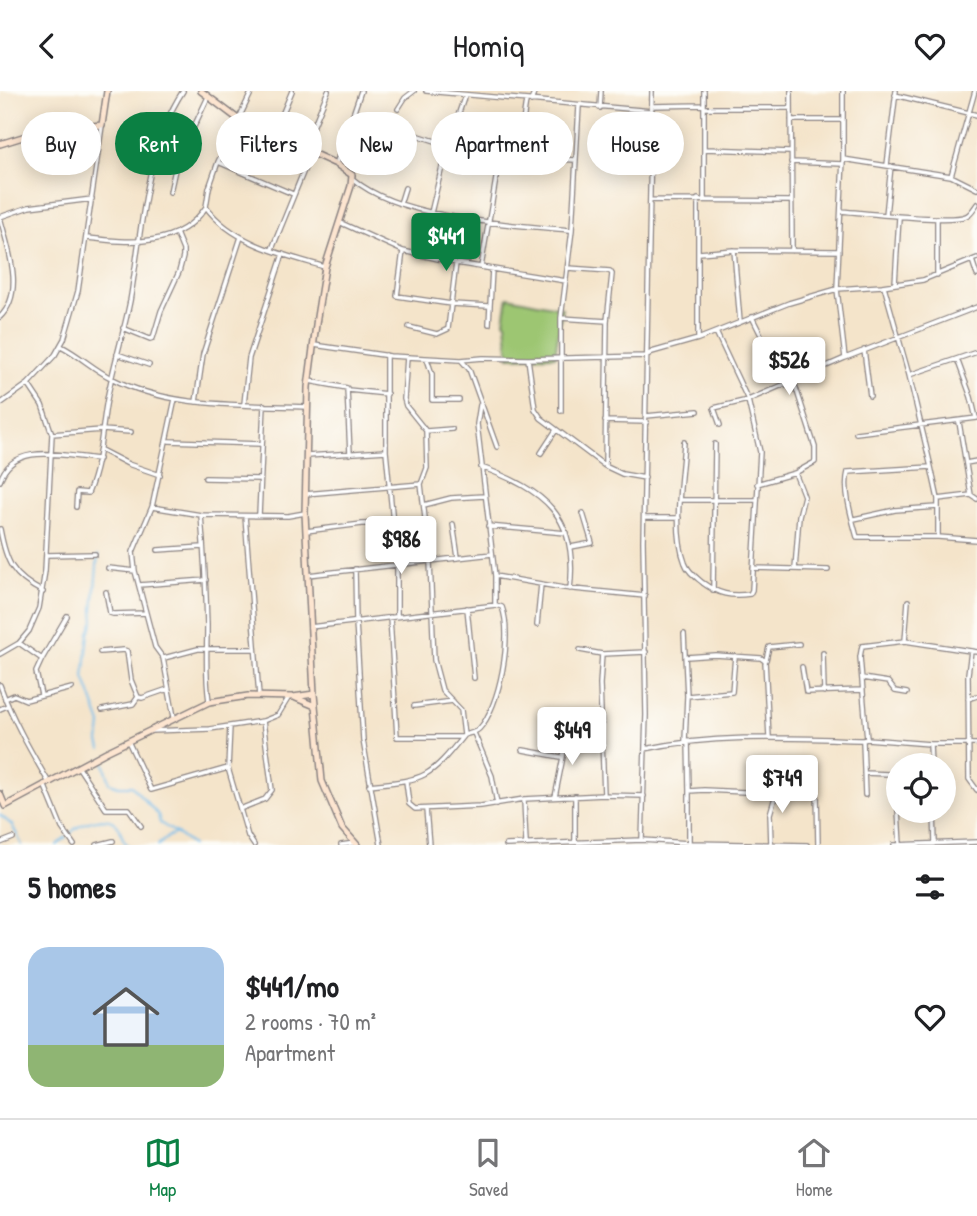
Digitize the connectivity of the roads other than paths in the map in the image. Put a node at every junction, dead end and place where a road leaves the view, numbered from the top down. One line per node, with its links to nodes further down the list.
1 (107, 91): 40 (street)
2 (183, 91): 27 (street)
3 (201, 91): 19 (street)
4 (252, 91): 30 (street)
5 (292, 91): 31 (street)
6 (328, 91): 32 (street)
7 (361, 91): 33 (street)
8 (414, 91): 26 (street)
9 (426, 91): 18 (street)
10 (534, 91): 20 (street)
11 (601, 91): 23 (street)
12 (652, 91): 24 (street)
13 (704, 91): 22 (street)
14 (791, 91): 25 (street)
15 (843, 91): 39 (street)
16 (975, 91): 36 (street)
17 (895, 93): 36 (street); 50 (street)
18 (465, 95): 20 (street); 34 (street)
19 (208, 97): 28 (street); 29 (street)
20 (529, 101): 21 (street); 35 (street)
21 (579, 106): 23 (street); 46 (street)
22 (704, 106): 24 (street); 25 (street); 42 (street)
23 (600, 108): 24 (street)
24 (652, 108): 68 (street)
25 (790, 108): 38 (street)
26 (398, 109)
27 (171, 112)
28 (201, 112)
29 (228, 112)
30 (242, 112)
31 (283, 112)
32 (319, 112)
33 (354, 112)
34 (460, 112)
35 (527, 112)
36 (970, 114): 37 (street); 59 (street)
37 (977, 115)
38 (791, 120): 39 (street); 43 (street)
39 (842, 120): 47 (street)
40 (102, 125): 41 (street); 65 (street)
41 (0, 144)
42 (705, 149): 43 (street); 67 (street)
43 (791, 152): 48 (street)
44 (322, 158): 49 (street)
45 (573, 160): 46 (street)
46 (576, 160): 81 (street)
47 (843, 161): 48 (street); 50 (street); 73 (street)
48 (791, 162): 69 (street)
49 (336, 164)
50 (889, 165): 59 (street); 75 (street)
51 (216, 168): 72 (street)
52 (150, 175): 85 (street)
53 (174, 175): 63 (street)
54 (248, 175): 64 (street)
55 (302, 175): 64 (street)
56 (351, 175): 60 (street)
57 (441, 175): 74 (street)
58 (497, 175): 80 (street)
59 (951, 176): 62 (street)
60 (353, 179): 70 (street); 79 (street)
61 (405, 188): 70 (street)
62 (977, 188)
63 (170, 192)
64 (293, 195): 86 (street)
65 (92, 199): 77 (street); 84 (street)
66 (698, 199): 67 (street); 68 (street); 91 (street)
67 (704, 199): 69 (street)
68 (650, 200): 127 (street)
69 (790, 201): 89 (street)
70 (400, 204): 74 (street)
71 (977, 204): 78 (street)
72 (206, 207): 82 (street); 83 (street)
73 (841, 211): 75 (street); 90 (street)
74 (433, 212): 80 (street); 93 (street)
75 (886, 215): 76 (street)
76 (900, 216): 78 (street); 104 (street)
77 (0, 217): 110 (street)
78 (937, 218): 101 (street)
79 (339, 222): 88 (street); 97 (street)
80 (490, 222): 81 (street); 98 (street)
81 (572, 230): 99 (street)
82 (176, 233): 85 (street); 117 (street)
83 (241, 237): 86 (street); 149 (street)
84 (87, 238): 85 (street); 122 (street)
85 (139, 242): 117 (street)
86 (272, 249): 92 (street)
87 (734, 250): 89 (street); 91 (street); 114 (street)
88 (403, 251): 93 (street); 107 (street)
89 (792, 251): 90 (street)
90 (839, 251): 106 (street)
91 (699, 253): 120 (street)
92 (283, 254): 97 (street); 151 (street)
93 (421, 255): 96 (street)
94 (977, 258): 95 (street)
95 (972, 260): 101 (street); 102 (street)
96 (456, 263): 98 (street); 107 (street)
97 (325, 267): 121 (street)
98 (481, 267): 100 (street)
99 (568, 268): 103 (street); 113 (street)
100 (492, 269): 103 (street); 108 (street)
101 (937, 275): 104 (street)
102 (977, 275)
103 (566, 281): 112 (street)
104 (895, 284): 105 (street)
105 (884, 286): 106 (street); 119 (street)
106 (837, 289): 111 (street); 131 (street)
107 (451, 304): 108 (street); 116 (street)
108 (489, 306): 115 (street)
109 (977, 307): 119 (street)
110 (0, 317)
111 (752, 317): 114 (street); 142 (street)
112 (561, 318): 113 (street); 130 (street)
113 (607, 321): 129 (street)
114 (740, 322): 118 (street)
115 (489, 324)
116 (409, 327)
117 (123, 328): 125 (street)
118 (716, 332): 120 (street); 148 (street)
119 (898, 336): 123 (street); 137 (street)
120 (698, 339): 127 (street)
121 (313, 344): 126 (street); 139 (street)
122 (61, 346): 138 (street); 141 (street)
123 (864, 350): 131 (street); 145 (street)
124 (977, 352): 134 (street)
125 (117, 354): 136 (street); 138 (street)
126 (386, 355): 128 (street); 144 (street)
127 (646, 356): 129 (street); 157 (street)
128 (407, 357): 132 (street); 166 (street)
129 (605, 357): 130 (street); 159 (street)
130 (559, 358): 133 (street); 155 (street)
131 (845, 358): 140 (street)
132 (427, 359): 135 (street); 147 (street)
133 (528, 359): 135 (street); 167 (street)
134 (957, 359): 137 (street); 158 (street)
135 (461, 360): 153 (street)
136 (149, 365)
137 (909, 375): 163 (street)
138 (111, 378): 146 (street); 165 (street)
139 (309, 381): 143 (street); 154 (street)
140 (794, 381): 142 (street); 188 (street)
141 (28, 384): 150 (street); 170 (street)
142 (786, 385): 148 (street)
143 (348, 390): 144 (street); 180 (street)
144 (387, 394): 177 (street)
145 (870, 396)
146 (175, 399): 149 (street); 171 (street)
147 (459, 400)
148 (748, 400): 162 (street); 195 (street)
149 (195, 402): 151 (street)
150 (0, 404)
151 (244, 404): 152 (street)
152 (264, 405): 154 (street); 173 (street)
153 (480, 405): 175 (street); 186 (street)
154 (308, 407): 181 (street)
155 (561, 411)
156 (698, 411): 157 (street)
157 (646, 415): 160 (street)
158 (976, 418): 161 (street)
159 (605, 421): 160 (street); 185 (street)
160 (646, 422): 191 (street)
161 (958, 422): 163 (street); 184 (street)
162 (720, 425)
163 (920, 426): 169 (street); 187 (street)
164 (452, 429): 166 (street)
165 (102, 430): 168 (street); 170 (street); 176 (street)
166 (426, 431): 194 (street)
167 (556, 431): 179 (street); 185 (street)
168 (131, 432)
169 (856, 433)
170 (52, 434): 178 (street)
171 (168, 441): 173 (street); 189 (street)
172 (684, 442): 202 (street)
173 (261, 444): 192 (street)
174 (715, 444): 203 (street)
175 (497, 447)
176 (101, 450): 182 (street); 189 (street)
177 (386, 451): 180 (street); 196 (street)
178 (51, 453): 182 (street); 193 (street); 230 (street)
179 (541, 453)
180 (349, 454): 181 (street)
181 (306, 456): 197 (street)
182 (99, 459): 206 (street)
183 (977, 461): 184 (street)
184 (966, 463): 198 (street)
185 (605, 466): 191 (street)
186 (481, 467): 199 (street); 222 (street)
187 (931, 467): 200 (street); 216 (street)
188 (795, 473): 195 (street); 237 (street)
189 (160, 475): 207 (street)
190 (205, 478): 192 (street)
191 (645, 478): 214 (street)
192 (260, 479): 212 (street)
193 (0, 481)
194 (421, 484): 196 (street); 205 (street)
195 (757, 484): 204 (street)
196 (391, 488): 197 (street); 217 (street)
197 (305, 494): 209 (street)
198 (971, 495): 200 (street); 201 (street)
199 (484, 496): 205 (street); 219 (street)
200 (938, 499): 208 (street)
201 (977, 499)
202 (681, 500): 203 (street); 215 (street)
203 (715, 500): 204 (street); 246 (street)
204 (756, 500): 235 (street)
205 (424, 505): 232 (street)
206 (76, 507)
207 (152, 507): 211 (street); 239 (street)
208 (938, 507): 216 (street); 223 (street)
209 (305, 513): 212 (street); 221 (street)
210 (583, 513): 226 (street)
211 (201, 515): 213 (street); 225 (street)
212 (259, 515): 213 (street)
213 (245, 516): 266 (street)
214 (644, 518): 215 (street); 249 (street)
215 (679, 518): 246 (street)
216 (853, 519): 223 (street)
217 (394, 523): 221 (street); 233 (street)
218 (453, 524): 231 (street)
219 (488, 526): 222 (street); 229 (street)
220 (0, 529): 247 (street)
221 (306, 531): 240 (street)
222 (568, 533): 226 (street)
223 (938, 537): 224 (street)
224 (977, 540)
225 (204, 547): 227 (street); 242 (street)
226 (571, 547): 245 (street)
227 (158, 550)
228 (95, 554): 230 (street)
229 (492, 554): 231 (street); 241 (street)
230 (46, 555): 247 (street)
231 (458, 558): 232 (street)
232 (430, 561): 233 (street); 254 (street)
233 (397, 564): 236 (street); 255 (street)
234 (108, 568): 239 (street)
235 (753, 568): 237 (street); 246 (street)
236 (355, 569): 240 (street); 258 (street)
237 (795, 569): 238 (street)
238 (828, 570)
239 (135, 571): 244 (street)
240 (308, 575): 260 (street)
241 (495, 576): 243 (street); 251 (street)
242 (206, 580): 244 (street); 265 (street)
243 (541, 584): 245 (street); 259 (street)
244 (139, 585): 253 (street)
245 (570, 589): 249 (street)
246 (713, 590)
247 (43, 592): 263 (street)
248 (106, 592): 253 (street)
249 (645, 596): 270 (street)
250 (908, 601): 262 (street)
251 (495, 605): 252 (street); 310 (street)
252 (467, 608): 254 (street); 281 (street)
253 (146, 613): 277 (street)
254 (432, 613): 255 (street); 298 (street)
255 (397, 616): 257 (street)
256 (67, 617): 278 (street)
257 (390, 617): 258 (street); 311 (street)
258 (356, 622): 260 (street); 329 (street)
259 (537, 625)
260 (310, 627): 289 (street)
261 (684, 634): 276 (street)
262 (905, 641): 268 (street); 282 (street)
263 (19, 643): 273 (street); 278 (street)
264 (799, 644): 279 (street)
265 (207, 649): 266 (street); 277 (street); 299 (street)
266 (255, 649): 291 (street)
267 (580, 650): 274 (street)
268 (971, 651): 271 (street); 297 (street)
269 (100, 652): 294 (street)
270 (646, 652): 274 (street); 319 (street)
271 (977, 652)
272 (823, 653): 287 (street)
273 (0, 654)
274 (602, 654): 334 (street)
275 (735, 656): 276 (street); 279 (street); 292 (street)
276 (687, 657): 292 (street)
277 (163, 658): 285 (street)
278 (42, 659): 290 (street)
279 (766, 663): 312 (street)
280 (802, 667): 287 (street)
281 (474, 678)
282 (862, 678): 286 (street); 288 (street)
283 (0, 685): 296 (street)
284 (72, 688): 290 (street)
285 (169, 689): 294 (street); 305 (street)
286 (863, 690): 287 (street); 313 (street)
287 (824, 692)
288 (907, 693)
289 (314, 694): 295 (street); 301 (street)
290 (41, 695): 296 (street)
291 (259, 696): 295 (street); 299 (street)
292 (687, 696): 315 (street)
293 (977, 696): 297 (street)
294 (138, 697): 304 (street)
295 (291, 697): 301 (street); 306 (street)
296 (5, 699): 300 (street)
297 (968, 699): 318 (street)
298 (453, 701): 302 (street); 311 (street)
299 (209, 702): 305 (street)
300 (7, 706): 303 (street); 328 (street)
301 (315, 706): 355 (street)
302 (414, 706)
303 (0, 709)
304 (102, 710)
305 (174, 717): 308 (street)
306 (263, 721): 307 (street); 342 (street)
307 (230, 726): 308 (street); 324 (street)
308 (148, 731): 314 (street)
309 (568, 732): 322 (street)
310 (474, 733): 311 (street); 340 (street)
311 (463, 736): 327 (street)
312 (769, 737): 313 (street); 315 (street)
313 (865, 740): 316 (street); 325 (street)
314 (128, 741): 323 (street); 324 (street)
315 (686, 741): 319 (street); 332 (street)
316 (930, 744): 318 (street); 321 (street)
317 (977, 744): 318 (street)
318 (970, 745): 331 (street)
319 (644, 749): 337 (street)
320 (523, 750): 322 (street)
321 (930, 753)
322 (561, 757): 338 (street)
323 (78, 766): 328 (street); 346 (street)
324 (228, 768): 342 (street)
325 (864, 773): 326 (street); 335 (street)
326 (886, 774)
327 (405, 781): 329 (street); 343 (street)
328 (46, 783): 341 (street); 361 (street)
329 (369, 785): 365 (street)
330 (776, 788): 332 (street); 358 (street); 370 (street)
331 (977, 790)
332 (689, 791): 354 (street)
333 (0, 794): 341 (street)
334 (604, 795): 336 (street); 337 (street)
335 (865, 795)
336 (575, 796): 338 (street); 350 (street)
337 (644, 796): 348 (street)
338 (555, 797): 339 (street)
339 (524, 799): 340 (street); 353 (street)
340 (497, 804): 343 (street)
341 (3, 807)
342 (240, 809): 363 (street)
343 (426, 809): 366 (street)
344 (899, 823): 372 (street)
345 (934, 823): 359 (street)
346 (141, 826)
347 (13, 838): 352 (street)
348 (642, 840): 354 (street); 357 (street)
349 (113, 841): 362 (street)
350 (575, 842): 356 (street); 357 (street)
351 (977, 842): 360 (street)
352 (0, 843)
353 (526, 843): 356 (street); 367 (street)
354 (689, 843): 358 (street)
355 (356, 844): 364 (street)
356 (568, 844)
357 (599, 844)
358 (771, 844): 368 (street)
359 (935, 844): 360 (street); 372 (street)
360 (957, 844)
361 (74, 845)
362 (97, 845)
363 (254, 845)
364 (341, 845)
365 (380, 845)
366 (429, 845)
367 (506, 845)
368 (788, 845): 369 (street)
369 (807, 845)
370 (818, 845)
371 (894, 845): 372 (street)
372 (900, 845)

